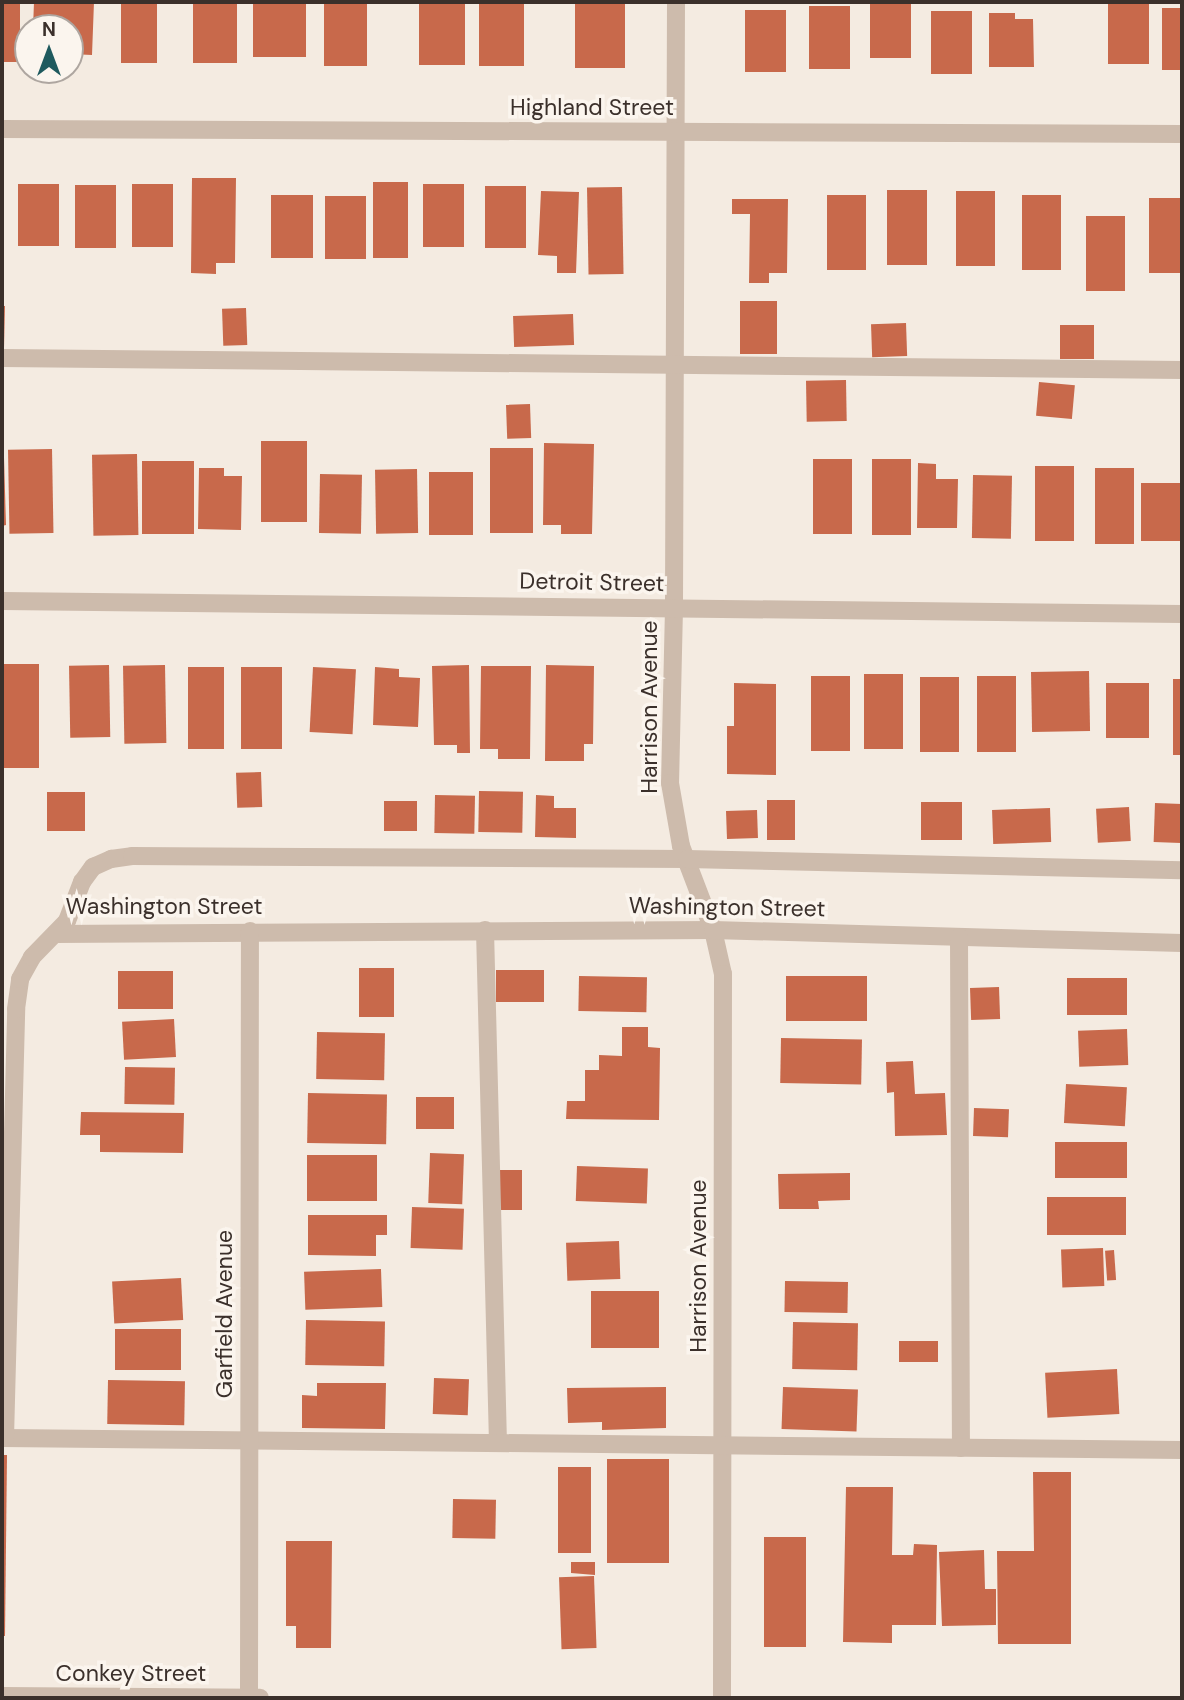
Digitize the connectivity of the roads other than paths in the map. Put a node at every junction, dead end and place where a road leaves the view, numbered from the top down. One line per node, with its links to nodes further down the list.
1 (676, 2): 3 (street, Harrison Avenue)
2 (2, 129): 3 (street, Highland Street)
3 (675, 132): 4 (street, Highland Street); 6 (street, Harrison Avenue)
4 (1182, 134)
5 (2, 358): 6 (street)
6 (674, 365): 7 (street); 9 (street, Harrison Avenue)
7 (1182, 370)
8 (2, 601): 9 (street, Detroit Street)
9 (674, 608): 10 (street, Detroit Street); 11 (street, Harrison Avenue)
10 (1182, 614)
11 (687, 859): 12 (street, Washington Street); 14 (street, Harrison Avenue); 16 (street, Washington Street)
12 (1182, 870)
13 (485, 930): 14 (street, Washington Street); 15 (street, Washington Street); 21 (street)
14 (713, 930): 17 (street, Washington Street); 22 (street, Harrison Avenue)
15 (250, 931): 16 (street, Washington Street); 20 (street, Garfield Avenue)
16 (55, 934): 19 (street)
17 (960, 937): 18 (street, Washington Street); 23 (street)
18 (1182, 943)
19 (4, 1438): 20 (street)
20 (248, 1440): 21 (street); 26 (street, Garfield Avenue)
21 (498, 1443): 22 (street)
22 (723, 1446): 23 (street); 28 (street, Harrison Avenue)
23 (961, 1448): 24 (street)
24 (1182, 1450)
25 (2, 1696): 26 (street, Conkey Street)
26 (249, 1698): 27 (street, Conkey Street)
27 (260, 1698)
28 (722, 1698)

